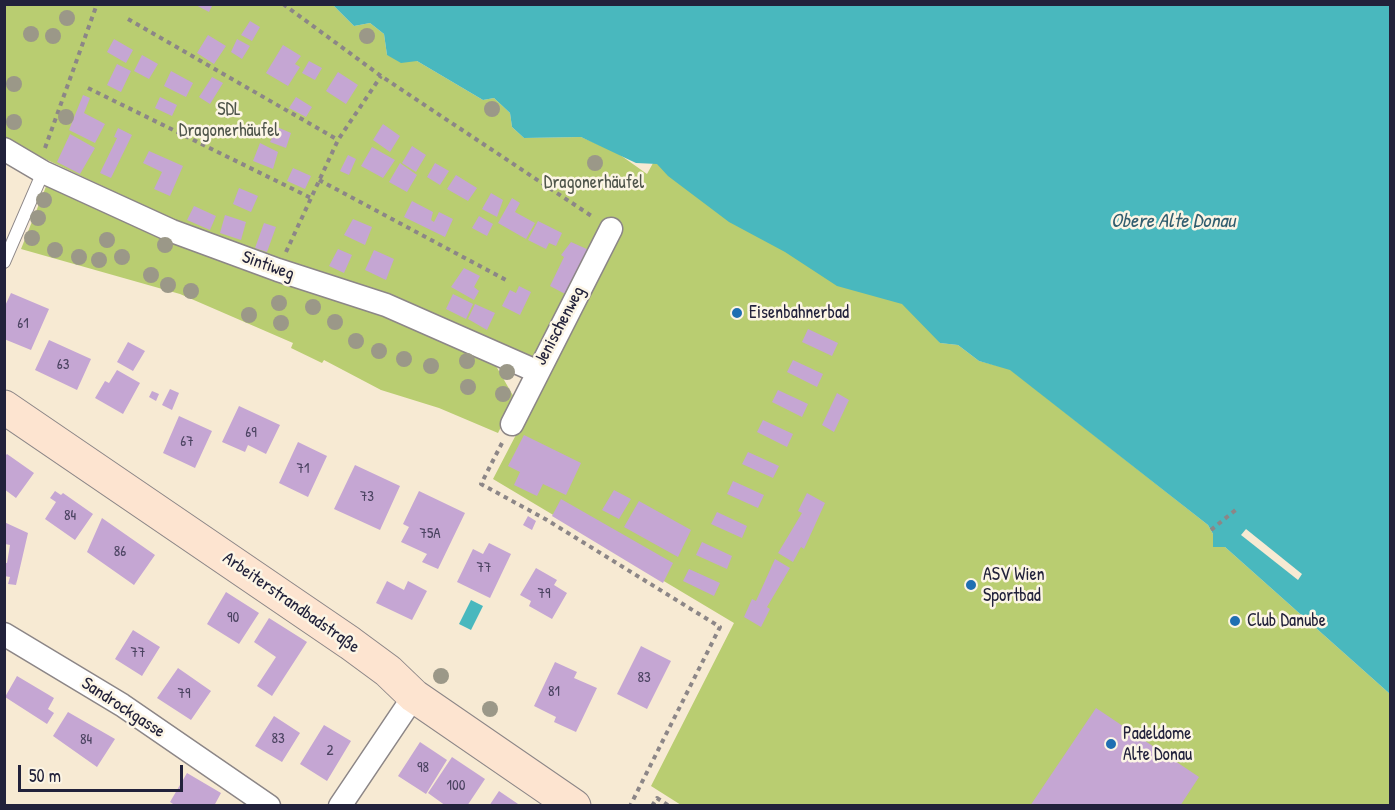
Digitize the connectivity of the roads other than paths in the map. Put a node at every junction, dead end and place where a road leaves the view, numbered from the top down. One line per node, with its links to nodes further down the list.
1 (4, 149): 2 (street, Sintiweg)
2 (40, 170): 4 (lane); 5 (street, Sintiweg)
3 (611, 229): 5 (street, Jenischenweg)
4 (4, 262)
5 (537, 371): 7 (street, Jenischenweg)
6 (4, 406): 9 (street, Arbeiterstrandbadstraße)
7 (512, 424)
8 (4, 634): 10 (street, Sandrockgasse)
9 (414, 696): 11 (street); 12 (street, Arbeiterstrandbadstraße)
10 (269, 806)
11 (340, 806)
12 (574, 806)

